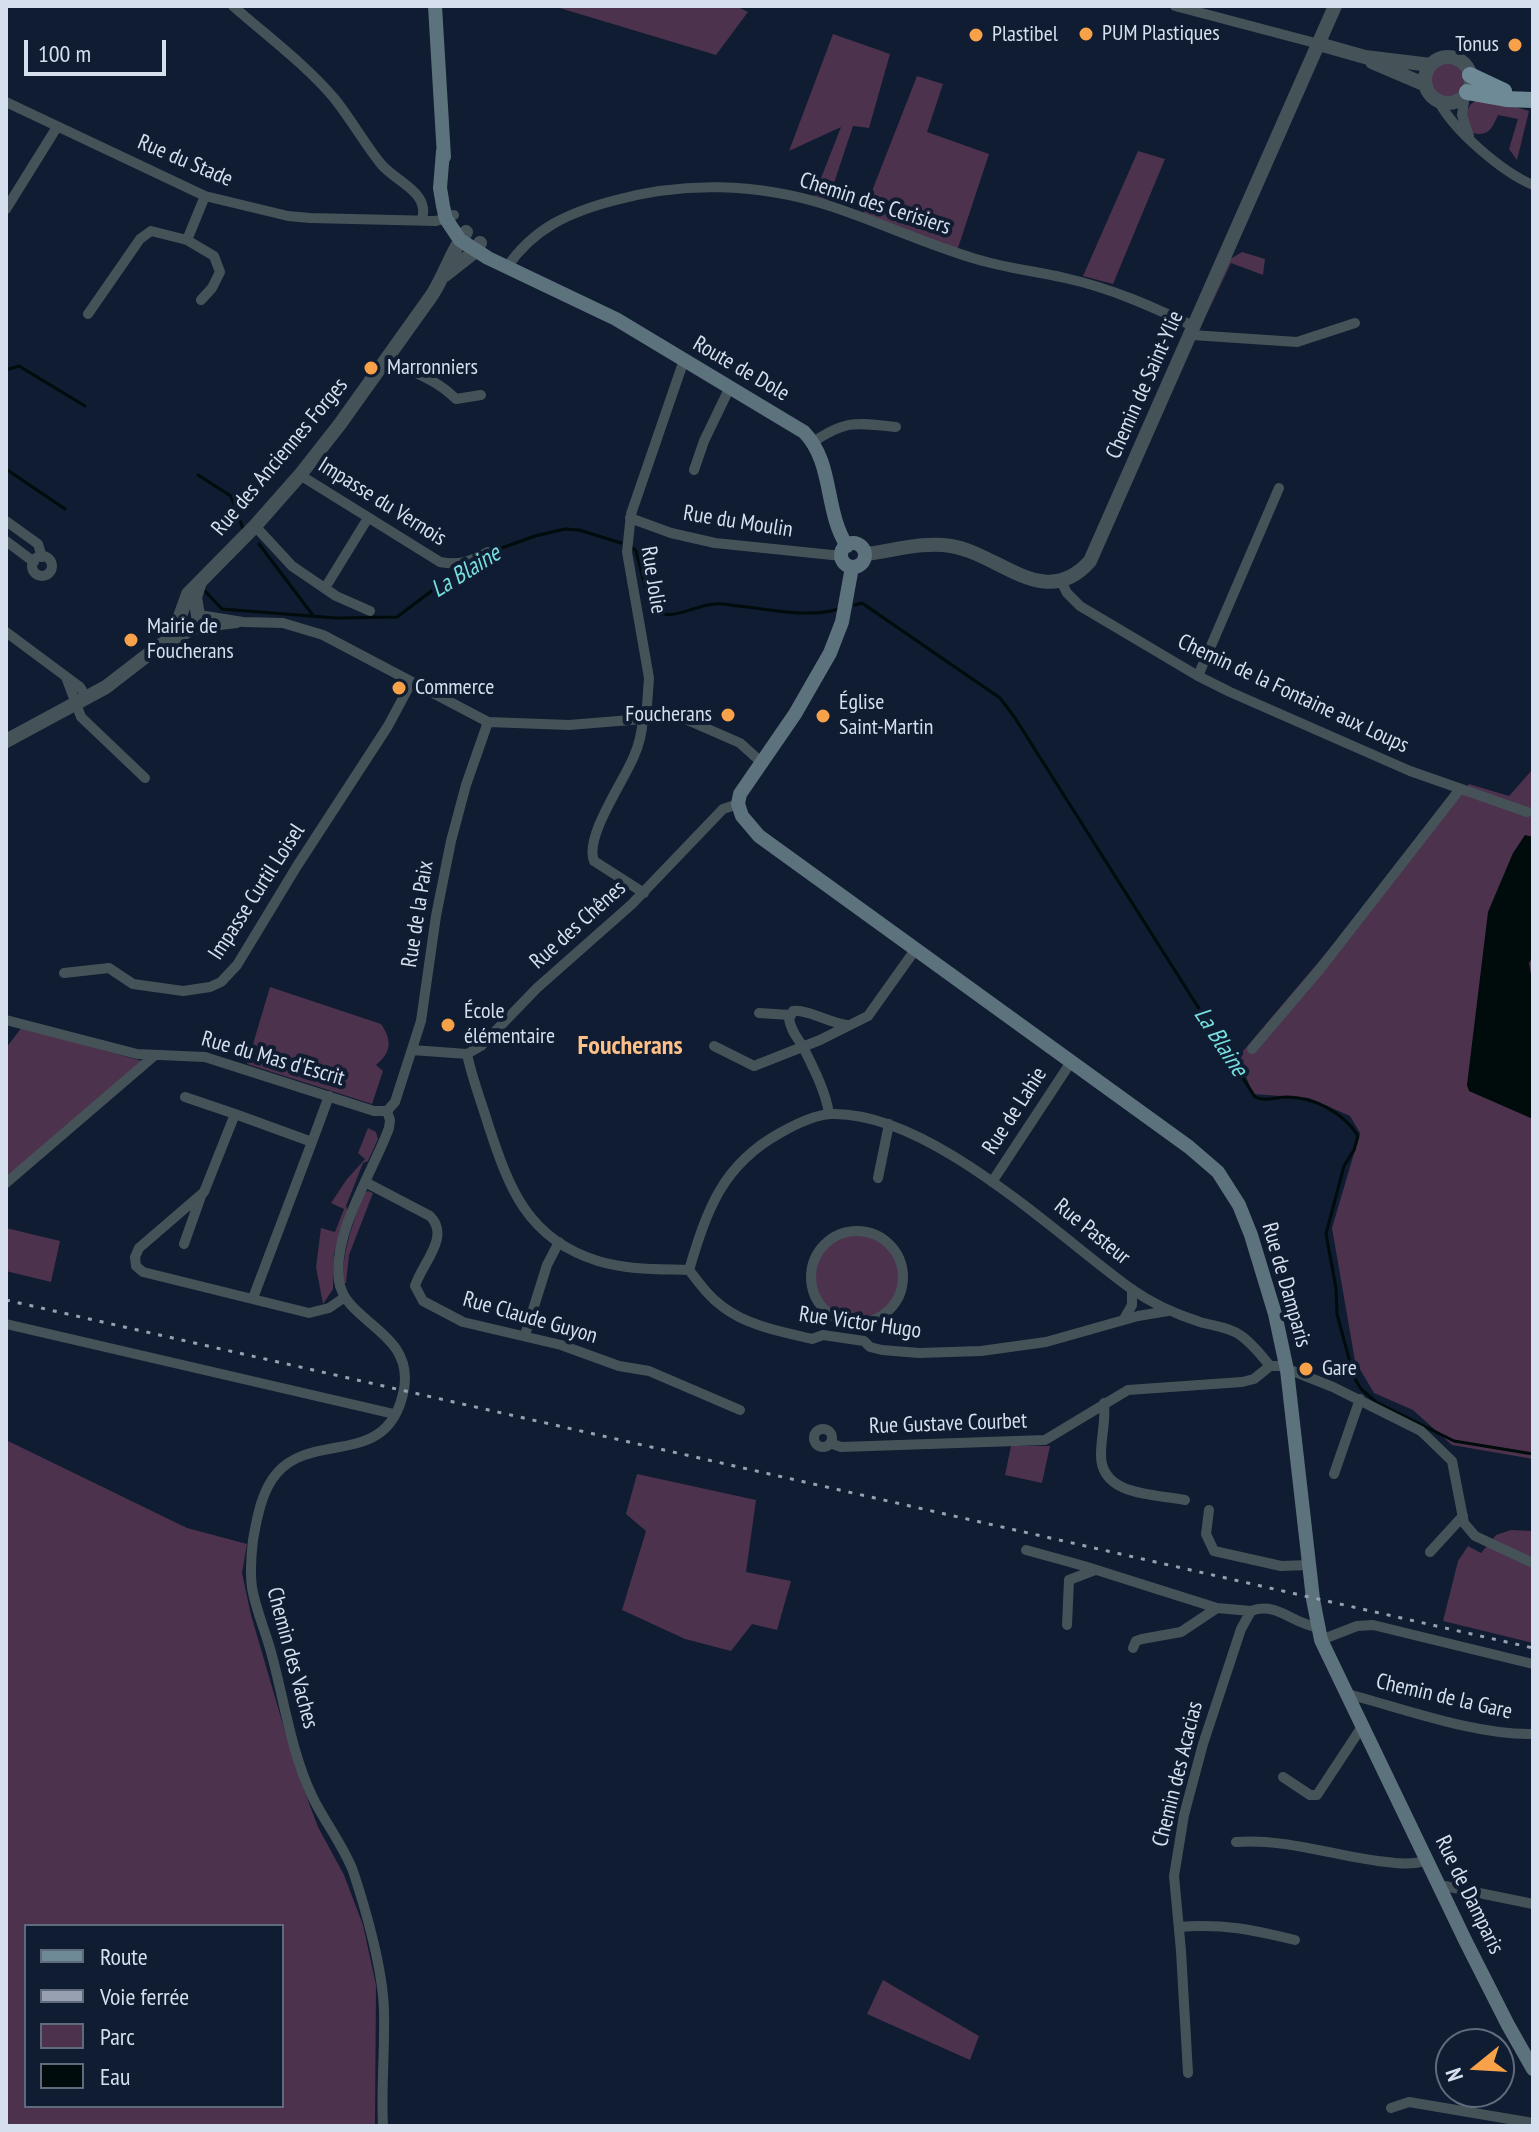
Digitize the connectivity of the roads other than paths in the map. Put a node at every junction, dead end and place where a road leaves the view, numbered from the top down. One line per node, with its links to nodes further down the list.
1 (233, 6): 19 (street)
2 (435, 6): 18 (main road, Route de Dole)
3 (1175, 6): 5 (street)
4 (1335, 6): 5 (street, Chemin de Saint-Ylie)
5 (1319, 44): 6 (street); 28 (street, Chemin de Saint-Ylie)
6 (1365, 57): 7 (street); 8 (street)
7 (1431, 65): 8 (street); 9 (street)
8 (1426, 85): 10 (street)
9 (1467, 87): 10 (street); 11 (main road); 14 (street)
10 (1438, 100): 14 (street)
11 (1529, 100)
12 (6, 102): 13 (street, Rue du Stade)
13 (57, 127): 16 (street, Rue du Stade); 17 (street)
14 (1470, 137): 15 (street)
15 (1533, 185)
16 (205, 196): 19 (street, Rue du Stade); 21 (street)
17 (6, 209)
18 (450, 217): 19 (street, Rue du Stade); 20 (main road, Route de Dole)
19 (422, 219)
20 (463, 236): 22 (main road, Route de Dole); 24 (street, Rue des Anciennes Forges)
21 (187, 240): 25 (street); 26 (street)
22 (477, 247): 23 (main road, Route de Dole); 24 (street, Rue des Anciennes Forges)
23 (510, 264): 28 (street, Chemin des Cerisiers); 30 (main road, Route de Dole)
24 (445, 276): 29 (street, Rue des Anciennes Forges)
25 (201, 300)
26 (88, 314)
27 (1355, 323): 28 (street, Chemin des Cerisiers)
28 (1193, 331): 46 (street, Chemin de Saint-Ylie)
29 (387, 359): 32 (street); 36 (street, Rue des Anciennes Forges)
30 (684, 360): 31 (main road, Route de Dole); 39 (street, Rue Jolie)
31 (730, 387): 34 (main road, Route de Dole); 35 (street)
32 (481, 395)
33 (896, 427): 34 (street)
34 (813, 442): 45 (main road)
35 (694, 470)
36 (300, 475): 38 (street, Impasse du Vernois); 41 (street, Rue des Anciennes Forges)
37 (1279, 488): 51 (street)
38 (368, 518): 43 (street, Impasse du Vernois); 47 (street)
39 (630, 518): 45 (street, Rue du Moulin); 55 (street, Rue Jolie)
40 (6, 521): 42 (street)
41 (255, 526): 47 (street); 49 (street, Rue des Anciennes Forges)
42 (6, 541)
43 (488, 552)
44 (865, 554): 45 (main road); 46 (street)
45 (847, 556): 58 (main road)
46 (1061, 581): 51 (street, Chemin de la Fontaine aux Loups)
47 (325, 588): 48 (street)
48 (370, 611)
49 (191, 619): 53 (street); 54 (street, Rue des Anciennes Forges)
50 (6, 632): 52 (street)
51 (1198, 676): 60 (street, Chemin de la Fontaine aux Loups)
52 (66, 677): 54 (street); 54 (street)
53 (411, 683): 56 (street); 65 (street, Impasse Curtil Loisel)
54 (80, 696): 57 (street, Rue des Anciennes Forges); 59 (street)
55 (645, 719): 56 (street); 58 (street); 63 (street, Rue Jolie)
56 (488, 722): 73 (street, Rue de la Paix)
57 (6, 741)
58 (761, 762): 61 (main road)
59 (145, 778)
60 (1460, 789): 62 (street, Chemin de la Fontaine aux Loups); 72 (street)
61 (738, 804): 63 (street, Rue des Chênes); 64 (main road, Rue de Damparis)
62 (1527, 812)
63 (644, 893): 74 (street, Rue des Chênes)
64 (915, 950): 69 (street); 76 (main road, Rue de Damparis)
65 (64, 973)
66 (759, 1013): 67 (street)
67 (790, 1015): 69 (street); 71 (street)
68 (6, 1020): 75 (street, Rue du Mas d'Escrit)
69 (850, 1025): 71 (street)
70 (714, 1046): 71 (street)
71 (803, 1047): 81 (street)
72 (1252, 1049)
73 (412, 1050): 74 (street); 79 (street, Rue de la Paix)
74 (467, 1054): 89 (street)
75 (154, 1056): 77 (street, Rue du Mas d'Escrit); 87 (street)
76 (1071, 1062): 86 (street, Rue de Lahie); 104 (main road, Rue de Damparis)
77 (329, 1096): 79 (street, Rue du Mas d'Escrit); 83 (street)
78 (185, 1097): 80 (street)
79 (387, 1111): 85 (street)
80 (235, 1114): 83 (street); 88 (street)
81 (829, 1114): 82 (street, Rue Pasteur); 91 (street, Rue Pasteur)
82 (889, 1124): 84 (street); 86 (street, Rue Pasteur)
83 (312, 1142): 94 (street)
84 (878, 1178)
85 (365, 1182): 93 (street); 100 (street, Rue Claude Guyon)
86 (992, 1182): 92 (street, Rue Pasteur)
87 (6, 1183)
88 (202, 1194): 90 (street); 94 (street)
89 (559, 1242): 91 (street); 100 (street)
90 (184, 1244)
91 (689, 1270): 101 (street, Rue Victor Hugo)
92 (1132, 1289): 96 (street, Rue Pasteur); 98 (street)
93 (345, 1297): 94 (street); 108 (street)
94 (253, 1298)
95 (823, 1309): 97 (street); 97 (street); 101 (street)
96 (1168, 1311): 98 (street, Rue Victor Hugo); 103 (street, Rue Pasteur)
97 (878, 1318): 102 (street)
98 (1124, 1319): 102 (street, Rue Victor Hugo)
99 (6, 1324): 108 (street)
100 (525, 1335): 107 (street, Rue Claude Guyon)
101 (823, 1335): 102 (street, Rue Victor Hugo)
102 (864, 1341)
103 (1270, 1366): 104 (street); 106 (street, Rue Gustave Courbet)
104 (1287, 1370): 105 (street); 117 (main road, Rue de Damparis)
105 (1360, 1399): 110 (street); 113 (street)
106 (1104, 1403): 109 (street, Rue Gustave Courbet); 111 (street)
107 (740, 1410)
108 (394, 1414): 139 (street, Chemin des Vaches)
109 (830, 1443)
110 (1334, 1474)
111 (1185, 1500)
112 (1209, 1510): 117 (street)
113 (1463, 1516): 115 (street); 116 (street)
114 (1026, 1550): 118 (street)
115 (1430, 1552)
116 (1533, 1563)
117 (1309, 1565): 122 (main road, Rue de Damparis)
118 (1096, 1570): 119 (street); 121 (street)
119 (1217, 1608): 120 (street); 123 (street)
120 (1251, 1611): 122 (street); 133 (street, Chemin des Acacias)
121 (1067, 1625)
122 (1320, 1634): 124 (street); 125 (main road, Rue de Damparis)
123 (1133, 1648)
124 (1533, 1664)
125 (1348, 1694): 126 (main road, Rue de Damparis); 127 (street, Chemin de la Gare)
126 (1363, 1725): 128 (street); 130 (main road, Rue de Damparis)
127 (1532, 1734)
128 (1283, 1777)
129 (1236, 1842): 130 (street)
130 (1427, 1860): 131 (main road, Rue de Damparis)
131 (1440, 1887): 132 (street); 135 (main road, Rue de Damparis)
132 (1533, 1904)
133 (1179, 1927): 134 (street); 136 (street, Chemin des Acacias)
134 (1295, 1940)
135 (1533, 2069)
136 (1188, 2073)
137 (1391, 2108): 138 (street)
138 (1533, 2123)
139 (383, 2126)

